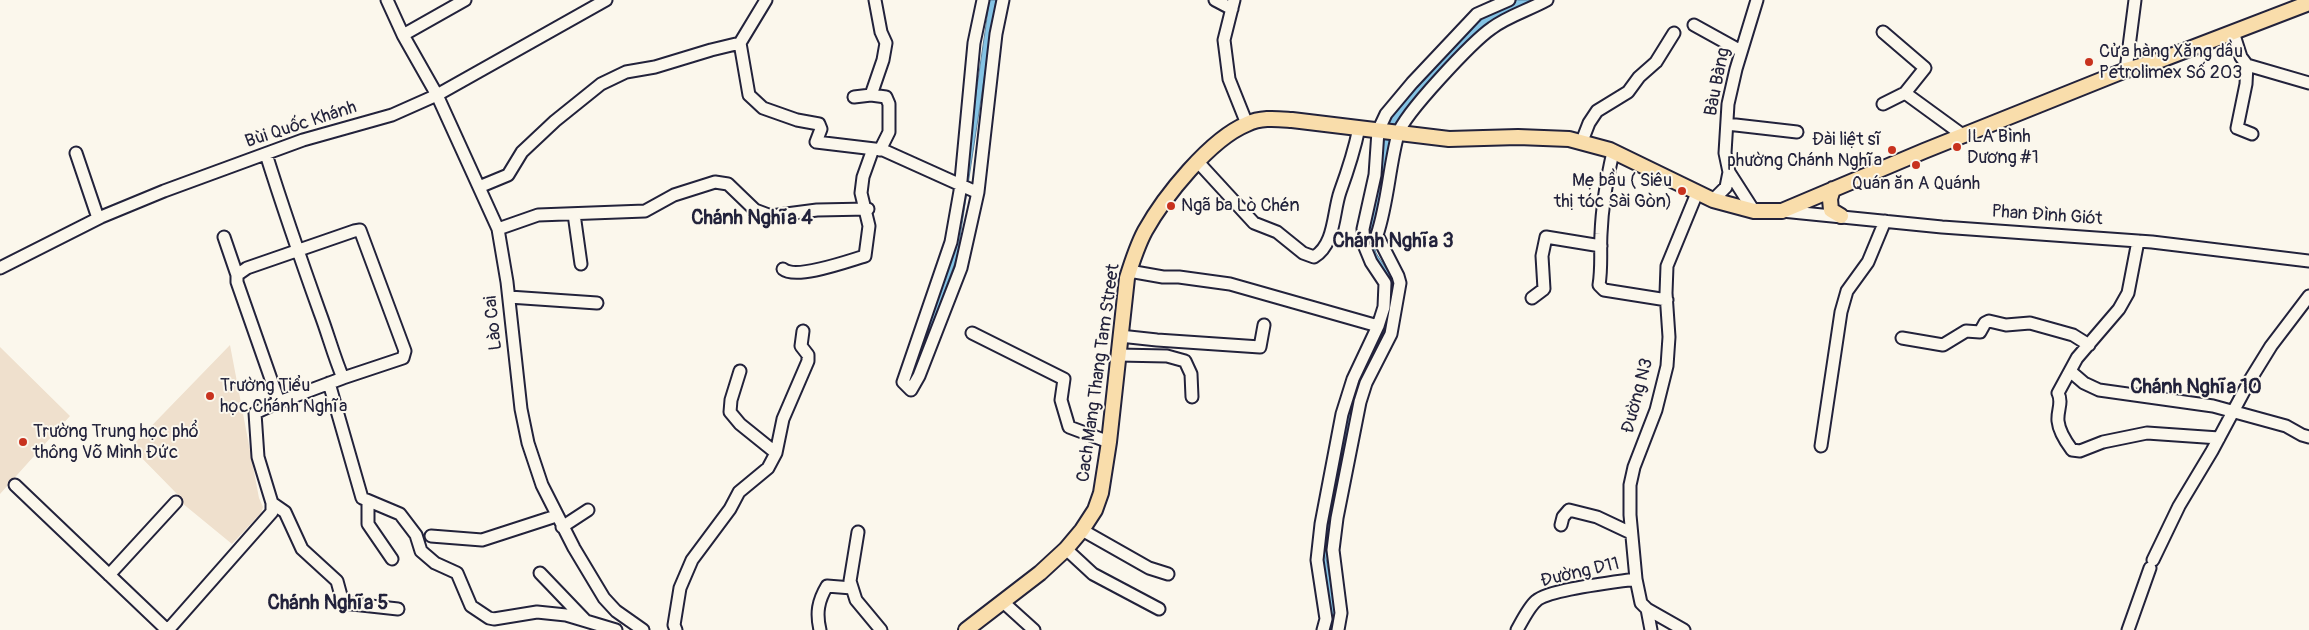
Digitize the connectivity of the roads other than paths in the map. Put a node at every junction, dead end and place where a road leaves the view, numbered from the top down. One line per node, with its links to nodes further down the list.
1 (387, 0): 21 (street, Lào Cai)
2 (465, 0): 21 (street)
3 (606, 0): 28 (street, Bùi Quốc Khánh)
4 (766, 0): 22 (street)
5 (875, 0): 29 (street)
6 (983, 0): 47 (street)
7 (1003, 0): 47 (street)
8 (1214, 0): 15 (street)
9 (1508, 0): 35 (street)
10 (1520, 0): 16 (street)
11 (1546, 0): 16 (street)
12 (1757, 0): 23 (street, Bàu Bàng)
13 (2135, 0): 25 (street)
14 (2309, 3): 19 (main road)
15 (1233, 4): 32 (street)
16 (1526, 11): 37 (street)
17 (1694, 24): 23 (street)
18 (1883, 32): 27 (street)
19 (2233, 32): 24 (street); 25 (main road)
20 (1674, 33): 40 (street)
21 (403, 36): 28 (street, Lào Cai)
22 (740, 44): 41 (street); 48 (street)
23 (1741, 51): 33 (street, Bàu Bàng)
24 (2247, 65): 26 (street); 38 (street)
25 (2126, 70): 39 (main road)
26 (2309, 83)
27 (1905, 93): 31 (street); 39 (street)
28 (437, 95): 44 (street, Bùi Quốc Khánh); 48 (street, Lào Cai)
29 (871, 95): 30 (street); 41 (street)
30 (854, 97)
31 (1883, 104)
32 (1247, 124): 34 (main road, Cach Mang Thang Tam Street); 45 (main road, Cach Mang Thang Tam Street)
33 (1727, 124): 36 (street); 46 (street, Bàu Bàng)
34 (1359, 128): 35 (main road, Cach Mang Thang Tam Street); 45 (street)
35 (1380, 131): 37 (main road, Cach Mang Thang Tam Street); 71 (street)
36 (1798, 132)
37 (1398, 133): 40 (main road); 72 (street)
38 (2252, 134)
39 (1964, 136): 49 (main road)
40 (1582, 142): 42 (main road)
41 (876, 149): 47 (street); 53 (street)
42 (1613, 152): 51 (main road); 63 (street)
43 (76, 153): 58 (street)
44 (266, 154): 58 (street, Bùi Quốc Khánh); 64 (street)
45 (1198, 162): 69 (main road, Cach Mang Thang Tam Street)
46 (1729, 172): 52 (street); 54 (street)
47 (961, 184): 50 (street)
48 (480, 187): 60 (street, Lào Cai)
49 (1833, 189): 55 (main road); 57 (main road)
50 (974, 191)
51 (1697, 193): 52 (main road); 76 (street, Đường N3)
52 (1713, 200): 54 (main road)
53 (866, 209): 56 (street); 68 (street)
54 (1754, 211): 55 (main road)
55 (1782, 211): 57 (street, Phan Đình Giót)
56 (574, 214): 60 (street); 66 (street)
57 (1841, 216): 59 (street, Phan Đình Giót)
58 (98, 218): 67 (street, Bùi Quốc Khánh)
59 (1885, 221): 62 (street, Phan Đình Giót); 96 (street)
60 (498, 229): 74 (street, Lào Cai)
61 (224, 236): 70 (street)
62 (2138, 241): 65 (street, Phan Đình Giót); 84 (street)
63 (1601, 246): 75 (street); 76 (street)
64 (298, 251): 70 (street); 88 (street); 88 (street)
65 (2309, 261)
66 (581, 264)
67 (0, 268)
68 (782, 269)
69 (1129, 271): 79 (street); 82 (main road, Cach Mang Thang Tam Street)
70 (237, 275): 91 (street)
71 (1385, 283): 72 (street); 79 (street)
72 (1400, 286): 115 (street)
73 (2309, 296): 92 (street)
74 (509, 297): 77 (street); 103 (street, Lào Cai)
75 (1532, 298)
76 (1667, 300): 108 (street, Đường N3)
77 (597, 303)
78 (1264, 325): 82 (street)
79 (1378, 326): 117 (street)
80 (802, 331): 97 (street)
81 (972, 334): 95 (street)
82 (1120, 336): 85 (main road, Cach Mang Thang Tam Street)
83 (1902, 338): 84 (street)
84 (2089, 345): 87 (street)
85 (1118, 355): 90 (street); 95 (main road, Cach Mang Thang Tam Street)
86 (740, 371): 97 (street)
87 (2070, 371): 92 (street); 94 (street)
88 (343, 378): 89 (street)
89 (329, 383): 91 (street); 99 (street)
90 (1192, 397)
91 (279, 402): 101 (street)
92 (2233, 413): 93 (street); 94 (street)
93 (2309, 437)
94 (2219, 438): 137 (street)
95 (1109, 442): 106 (main road, Cach Mang Thang Tam Street)
96 (1821, 446)
97 (776, 453): 127 (street)
98 (15, 485): 114 (street)
99 (368, 501): 111 (street); 123 (street)
100 (176, 502): 114 (street)
101 (272, 504): 121 (street); 124 (street)
102 (588, 510): 105 (street)
103 (556, 516): 105 (street, Lào Cai); 109 (street)
104 (1561, 525): 108 (street)
105 (562, 527): 126 (street, Lào Cai)
106 (1082, 530): 110 (main road, Cach Mang Thang Tam Street); 113 (street)
107 (858, 532): 118 (street)
108 (1631, 533): 116 (street, Đường N3)
109 (431, 536)
110 (1066, 549): 119 (main road, Cach Mang Thang Tam Street); 120 (street)
111 (392, 559)
112 (540, 573): 123 (street)
113 (1168, 574)
114 (109, 575): 124 (street)
115 (1337, 576): 117 (street); 133 (street)
116 (1636, 579): 122 (street, Đường N3); 134 (street, Đường D11)
117 (1319, 580): 132 (street)
118 (852, 588): 128 (street); 129 (street)
119 (1003, 602): 130 (main road, Cach Mang Thang Tam Street); 131 (street)
120 (1158, 608)
121 (398, 609)
122 (1647, 609): 135 (street, Đường N3); 136 (street)
123 (585, 620): 125 (street)
124 (167, 630)
125 (616, 630)
126 (643, 630)
127 (676, 630)
128 (820, 630)
129 (882, 630)
130 (966, 630)
131 (1034, 630)
132 (1323, 630)
133 (1338, 630)
134 (1517, 630)
135 (1651, 630)
136 (1684, 630)
137 (2128, 630)

